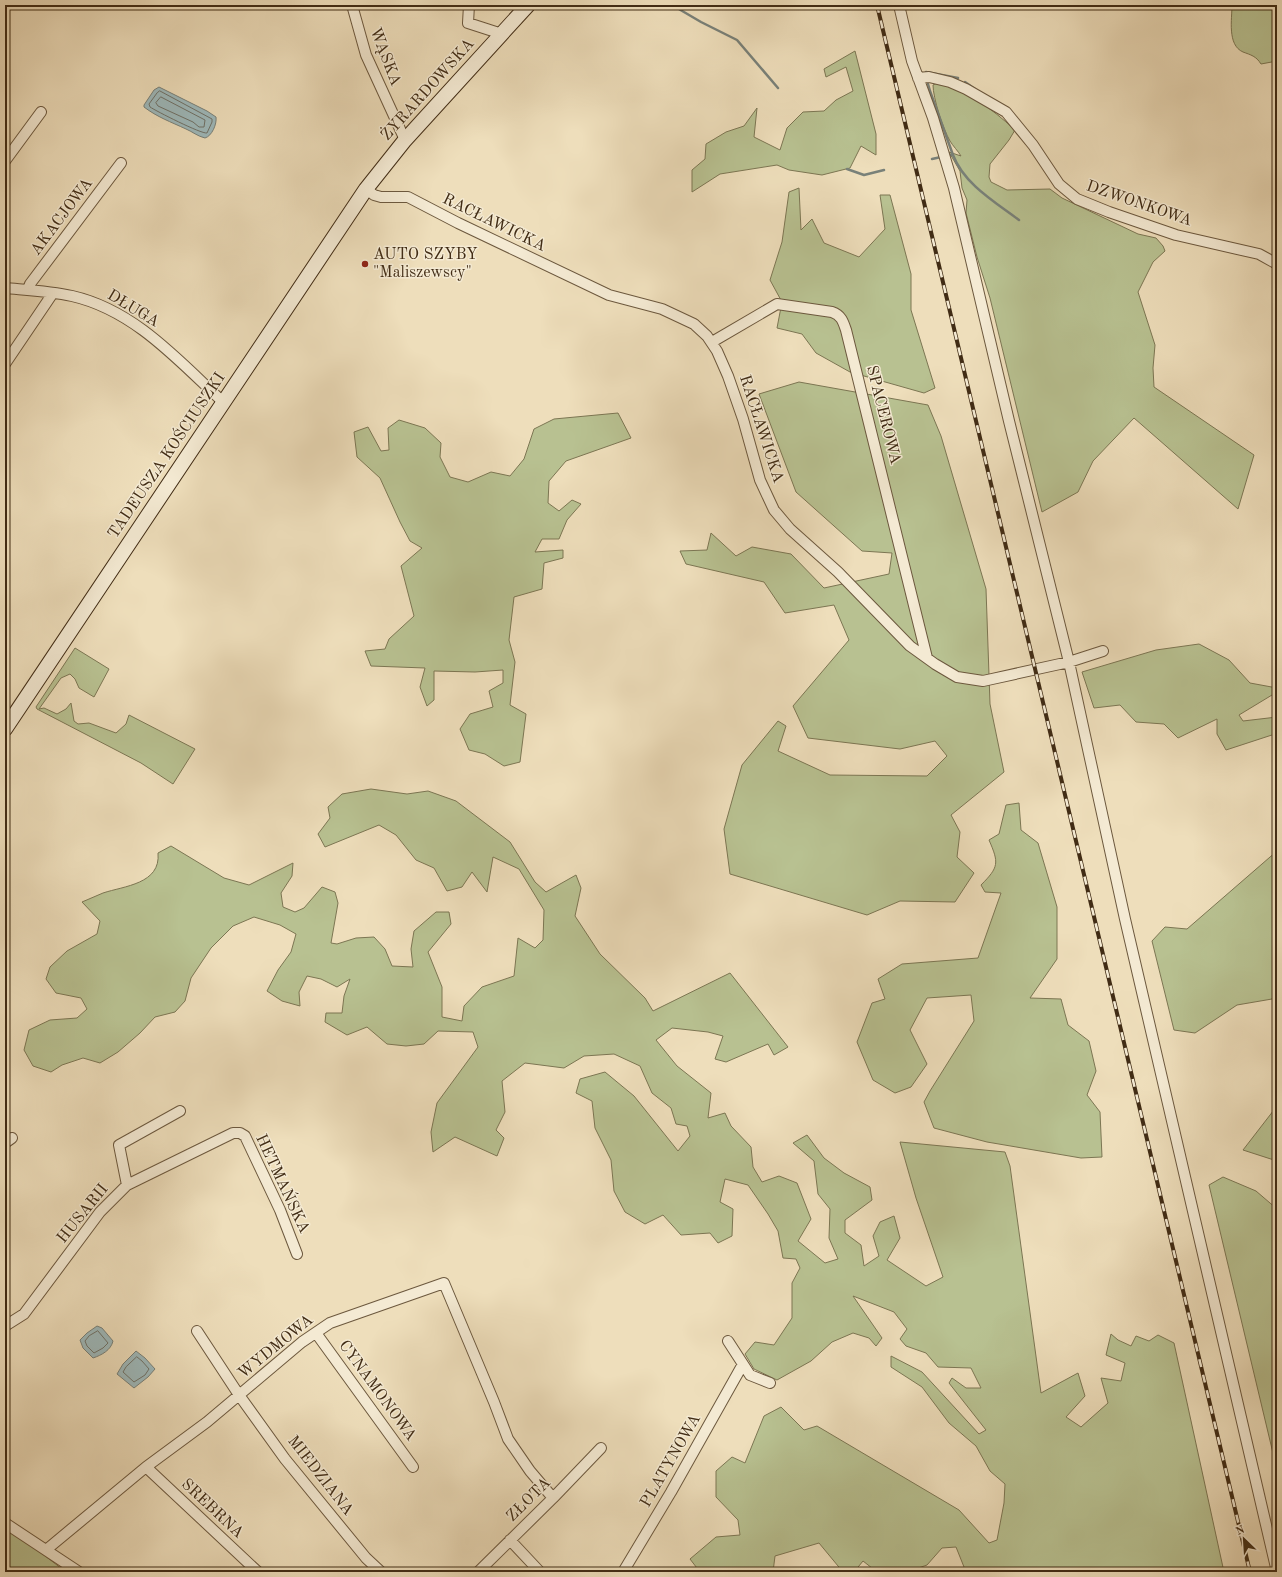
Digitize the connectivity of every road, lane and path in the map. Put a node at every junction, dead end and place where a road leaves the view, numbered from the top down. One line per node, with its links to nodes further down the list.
1 (352, 5): 8 (street, WĄSKA)
2 (470, 5): 5 (street)
3 (528, 5): 5 (main road, ŻYRARDOWSKA)
4 (899, 5): 6 (street)
5 (502, 34): 8 (main road, ŻYRARDOWSKA)
6 (918, 78): 13 (street, DZWONKOWA); 22 (street)
7 (41, 112): 9 (street)
8 (405, 140): 11 (main road, ŻYRARDOWSKA)
9 (5, 160)
10 (121, 163): 15 (street, AKACJOWA)
11 (366, 189): 12 (main road, ŻYRARDOWSKA); 17 (street, RACŁAWICKA)
12 (357, 202): 19 (main road, TADEUSZA KOŚCIUSZKI)
13 (1277, 264)
14 (5, 288): 15 (street, DŁUGA)
15 (28, 290): 16 (street, DŁUGA)
16 (53, 293): 18 (street); 19 (street, DŁUGA)
17 (712, 342): 21 (street, RACŁAWICKA); 21 (street, SPACEROWA)
18 (5, 364)
19 (224, 402): 23 (main road, TADEUSZA KOŚCIUSZKI)
20 (1103, 651): 22 (street, RACŁAWICKA)
21 (928, 658): 22 (street, RACŁAWICKA)
22 (1069, 662): 47 (street)
23 (5, 729)
24 (180, 1110): 25 (street, HUSARII)
25 (127, 1185): 26 (street, HETMAŃSKA); 27 (street, HUSARII)
26 (297, 1254)
27 (5, 1326)
28 (198, 1331): 33 (street, MIEDZIANA)
29 (316, 1333): 33 (street, WYDMOWA); 36 (street, CYNAMONOWA); 37 (street, WYDMOWA)
30 (728, 1341): 31 (street)
31 (743, 1364): 32 (street); 46 (street, PLATYNOWA)
32 (770, 1383)
33 (239, 1395): 35 (street, WYDMOWA); 43 (street, MIEDZIANA)
34 (601, 1448): 37 (street, ZŁOTA)
35 (146, 1467): 40 (street, WYDMOWA); 42 (street, SREBRNA)
36 (413, 1467)
37 (553, 1498): 39 (street, ZŁOTA)
38 (5, 1523): 40 (street)
39 (510, 1540): 44 (street, ZŁOTA); 45 (street)
40 (46, 1550): 41 (street)
41 (79, 1572)
42 (258, 1572)
43 (381, 1572)
44 (478, 1572)
45 (540, 1572)
46 (623, 1572)
47 (1277, 1572)

